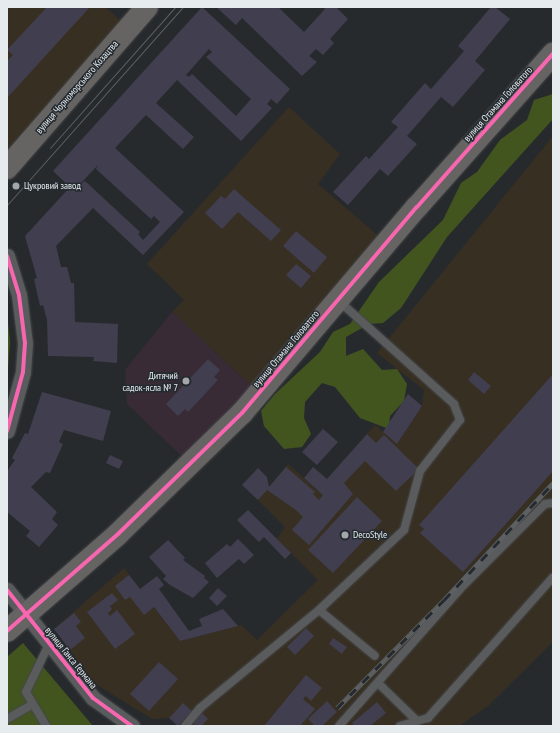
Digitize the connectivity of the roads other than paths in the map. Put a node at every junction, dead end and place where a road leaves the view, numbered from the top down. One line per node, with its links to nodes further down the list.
1 (147, 7): 3 (main road, вулиця Чорноморського Козацтва)
2 (553, 54): 5 (main road, вулиця Отамана Головатого)
3 (7, 168)
4 (7, 256): 6 (street)
5 (338, 300): 10 (lane); 11 (main road, вулиця Отамана Головатого)
6 (7, 431)
7 (553, 503): 15 (lane)
8 (553, 577): 18 (lane)
9 (7, 590): 11 (street, вулиця Ганса Германа)
10 (319, 610): 14 (lane); 21 (lane)
11 (26, 615): 12 (main road, вулиця Отамана Головатого); 13 (street, вулиця Ганса Германа)
12 (7, 631)
13 (49, 644): 16 (lane); 20 (street, вулиця Ганса Германа)
14 (375, 656)
15 (378, 683): 18 (lane); 22 (lane)
16 (33, 704): 17 (lane); 19 (lane)
17 (7, 719)
18 (417, 721): 23 (lane)
19 (46, 726)
20 (132, 726)
21 (185, 726)
22 (339, 726)
23 (400, 726)

